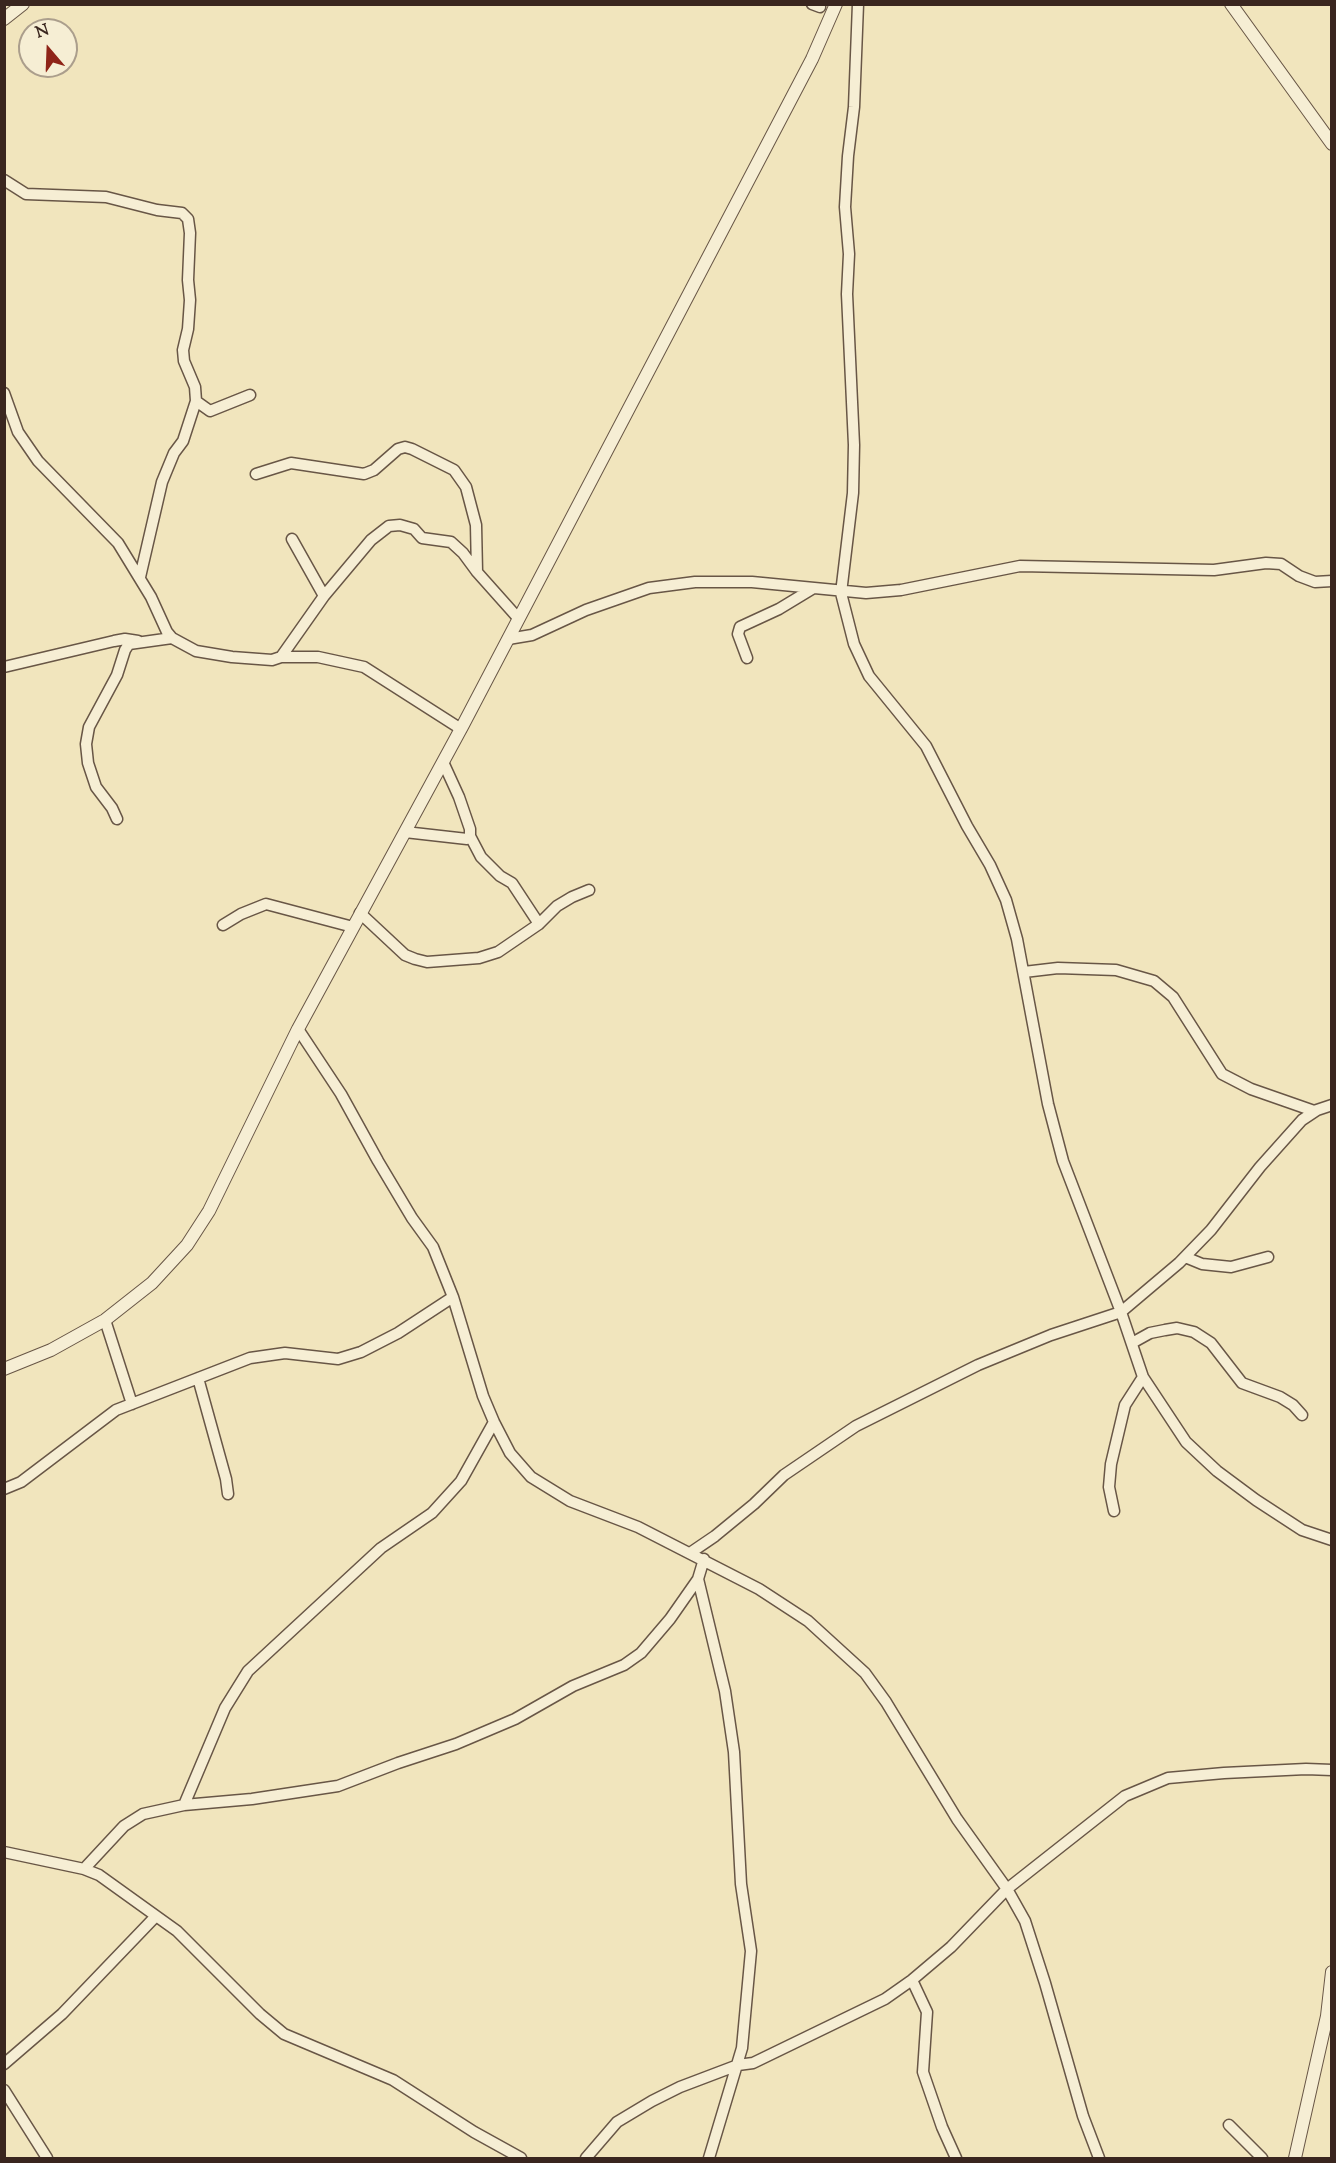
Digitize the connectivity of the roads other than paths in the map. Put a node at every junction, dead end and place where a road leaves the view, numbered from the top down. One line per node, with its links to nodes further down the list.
1 (23, 4): 5 (street)
2 (836, 4): 19 (street)
3 (858, 4): 17 (street)
4 (1232, 4): 6 (street)
5 (4, 19)
6 (1332, 144)
7 (4, 180): 10 (street)
8 (4, 393): 14 (street)
9 (250, 395): 10 (street)
10 (196, 401): 14 (street)
11 (256, 474): 13 (street)
12 (292, 539): 18 (street)
13 (477, 572): 18 (street); 19 (street)
14 (140, 577): 20 (street)
15 (1332, 581): 17 (street)
16 (812, 589): 17 (street); 21 (street); 24 (street)
17 (841, 590): 36 (street)
18 (324, 596): 23 (street)
19 (518, 618): 21 (street)
20 (172, 638): 22 (street); 23 (street)
21 (508, 639): 26 (street)
22 (141, 642): 25 (street); 28 (street)
23 (281, 657): 26 (street)
24 (747, 658)
25 (4, 667)
26 (461, 729): 27 (street)
27 (443, 762): 29 (street); 30 (street)
28 (117, 819)
29 (405, 832): 30 (street); 32 (street)
30 (470, 836): 33 (street)
31 (589, 891): 33 (street)
32 (360, 913): 33 (street); 35 (street)
33 (539, 924)
34 (222, 925): 35 (street)
35 (353, 927): 37 (street)
36 (1024, 972): 39 (street); 43 (street)
37 (298, 1029): 42 (street); 44 (street)
38 (1332, 1105): 39 (street)
39 (1314, 1111): 40 (street)
40 (1185, 1257): 41 (street); 43 (street)
41 (1268, 1257)
42 (453, 1297): 48 (street); 51 (street)
43 (1121, 1312): 45 (street); 56 (street)
44 (105, 1320): 46 (street); 49 (street)
45 (1132, 1343): 47 (street); 50 (street)
46 (4, 1369)
47 (1143, 1377): 54 (street); 55 (street)
48 (198, 1378): 49 (street); 53 (street)
49 (132, 1404): 52 (street)
50 (1302, 1415)
51 (494, 1422): 56 (street); 60 (street)
52 (4, 1490)
53 (228, 1494)
54 (1114, 1511)
55 (1332, 1540)
56 (690, 1553): 57 (street)
57 (704, 1559): 58 (street); 63 (street)
58 (699, 1580): 60 (street); 68 (street)
59 (1332, 1770): 63 (street)
60 (184, 1805): 62 (street)
61 (4, 1852): 62 (street)
62 (84, 1869): 64 (street)
63 (1007, 1889): 66 (street); 76 (street)
64 (156, 1916): 67 (street); 72 (street)
65 (1332, 1972): 78 (street)
66 (912, 1980): 68 (street); 75 (street)
67 (4, 2064)
68 (738, 2065): 73 (street); 74 (street)
69 (4, 2090): 71 (street)
70 (1229, 2124): 77 (street)
71 (47, 2158)
72 (521, 2158)
73 (586, 2158)
74 (709, 2158)
75 (956, 2158)
76 (1099, 2158)
77 (1262, 2158)
78 (1294, 2158)

